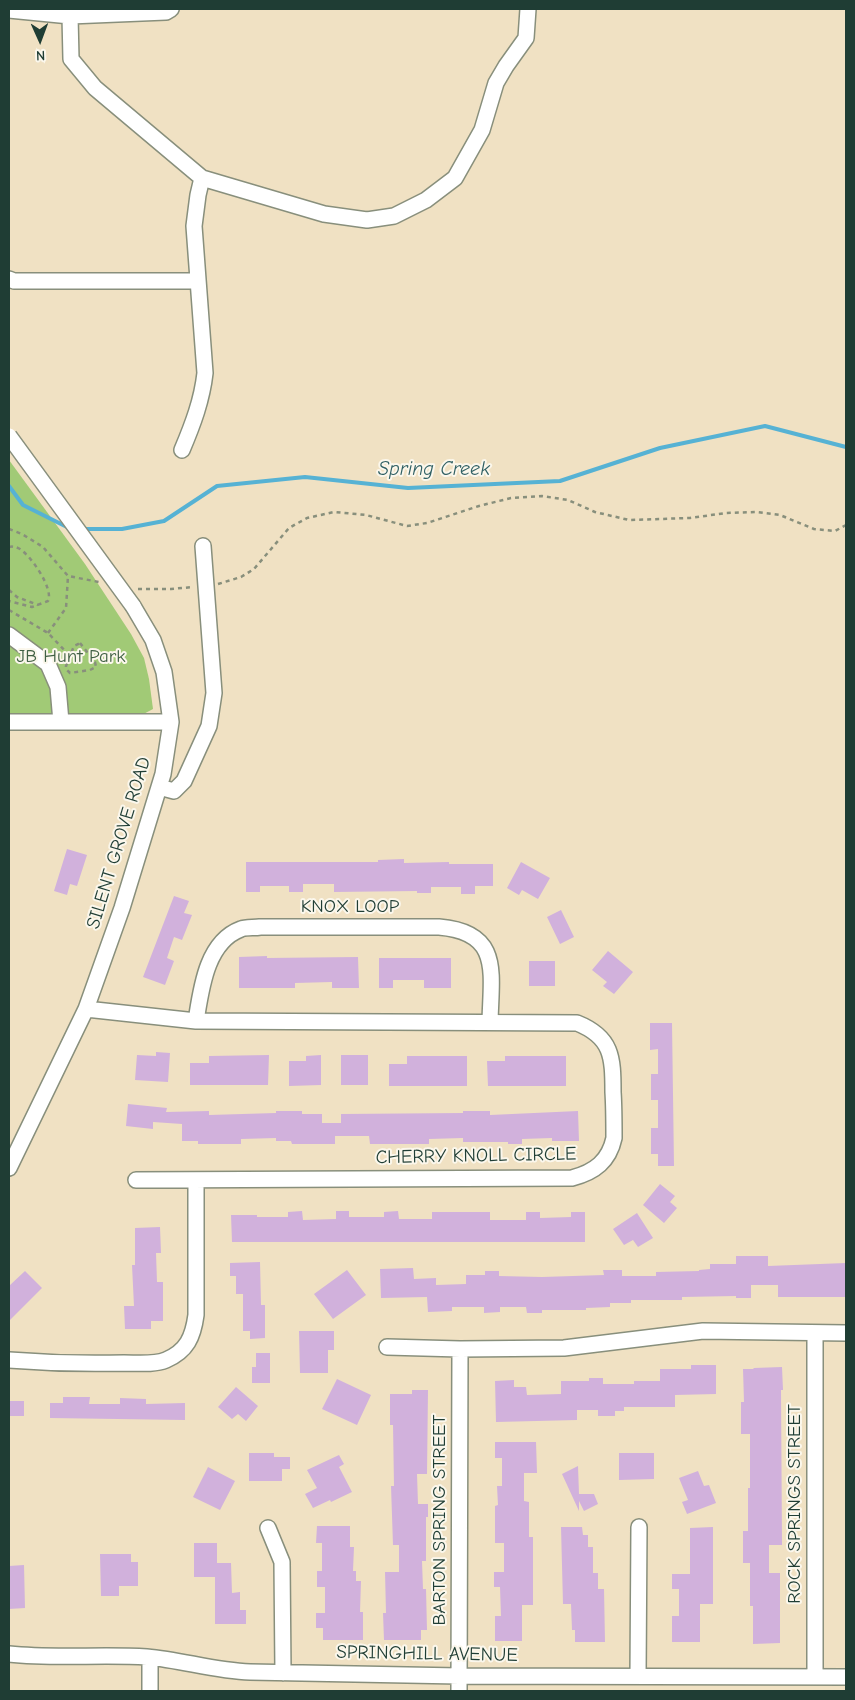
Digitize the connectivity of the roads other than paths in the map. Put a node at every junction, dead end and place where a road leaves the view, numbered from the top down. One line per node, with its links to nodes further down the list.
1 (171, 9): 4 (street)
2 (528, 9): 5 (street)
3 (9, 10): 4 (street)
4 (70, 16): 5 (street)
5 (202, 178): 7 (street)
6 (9, 280): 7 (street)
7 (198, 281): 9 (street)
8 (9, 436): 14 (street, SILENT GROVE ROAD, bridge)
9 (182, 450)
10 (203, 546): 15 (street)
11 (9, 635): 13 (street)
12 (9, 722): 13 (street)
13 (61, 722): 14 (street)
14 (171, 722): 15 (street, SILENT GROVE ROAD)
15 (159, 787): 16 (street, SILENT GROVE ROAD)
16 (86, 1010): 17 (street, CHERRY KNOLL CIRCLE); 19 (street, SILENT GROVE ROAD)
17 (196, 1022): 18 (street, CHERRY KNOLL CIRCLE); 18 (street, KNOX LOOP)
18 (490, 1022): 21 (street, CHERRY KNOLL CIRCLE)
19 (9, 1168)
20 (136, 1180): 21 (street, CHERRY KNOLL CIRCLE)
21 (196, 1180): 26 (street)
22 (846, 1332): 23 (street)
23 (815, 1333): 25 (street); 34 (street, ROCK SPRINGS STREET)
24 (387, 1347): 25 (street)
25 (460, 1349): 32 (street, BARTON SPRING STREET)
26 (9, 1360)
27 (639, 1527): 33 (street)
28 (268, 1528): 31 (street)
29 (9, 1654): 30 (street, SPRINGHILL AVENUE)
30 (150, 1658): 31 (street, SPRINGHILL AVENUE); 36 (street)
31 (282, 1673): 32 (street, SPRINGHILL AVENUE)
32 (459, 1676): 33 (street, SPRINGHILL AVENUE); 37 (street, BARTON SPRING STREET)
33 (638, 1676): 34 (street, SPRINGHILL AVENUE)
34 (815, 1676): 35 (street, SPRINGHILL AVENUE)
35 (846, 1677)
36 (150, 1691)
37 (459, 1691)

